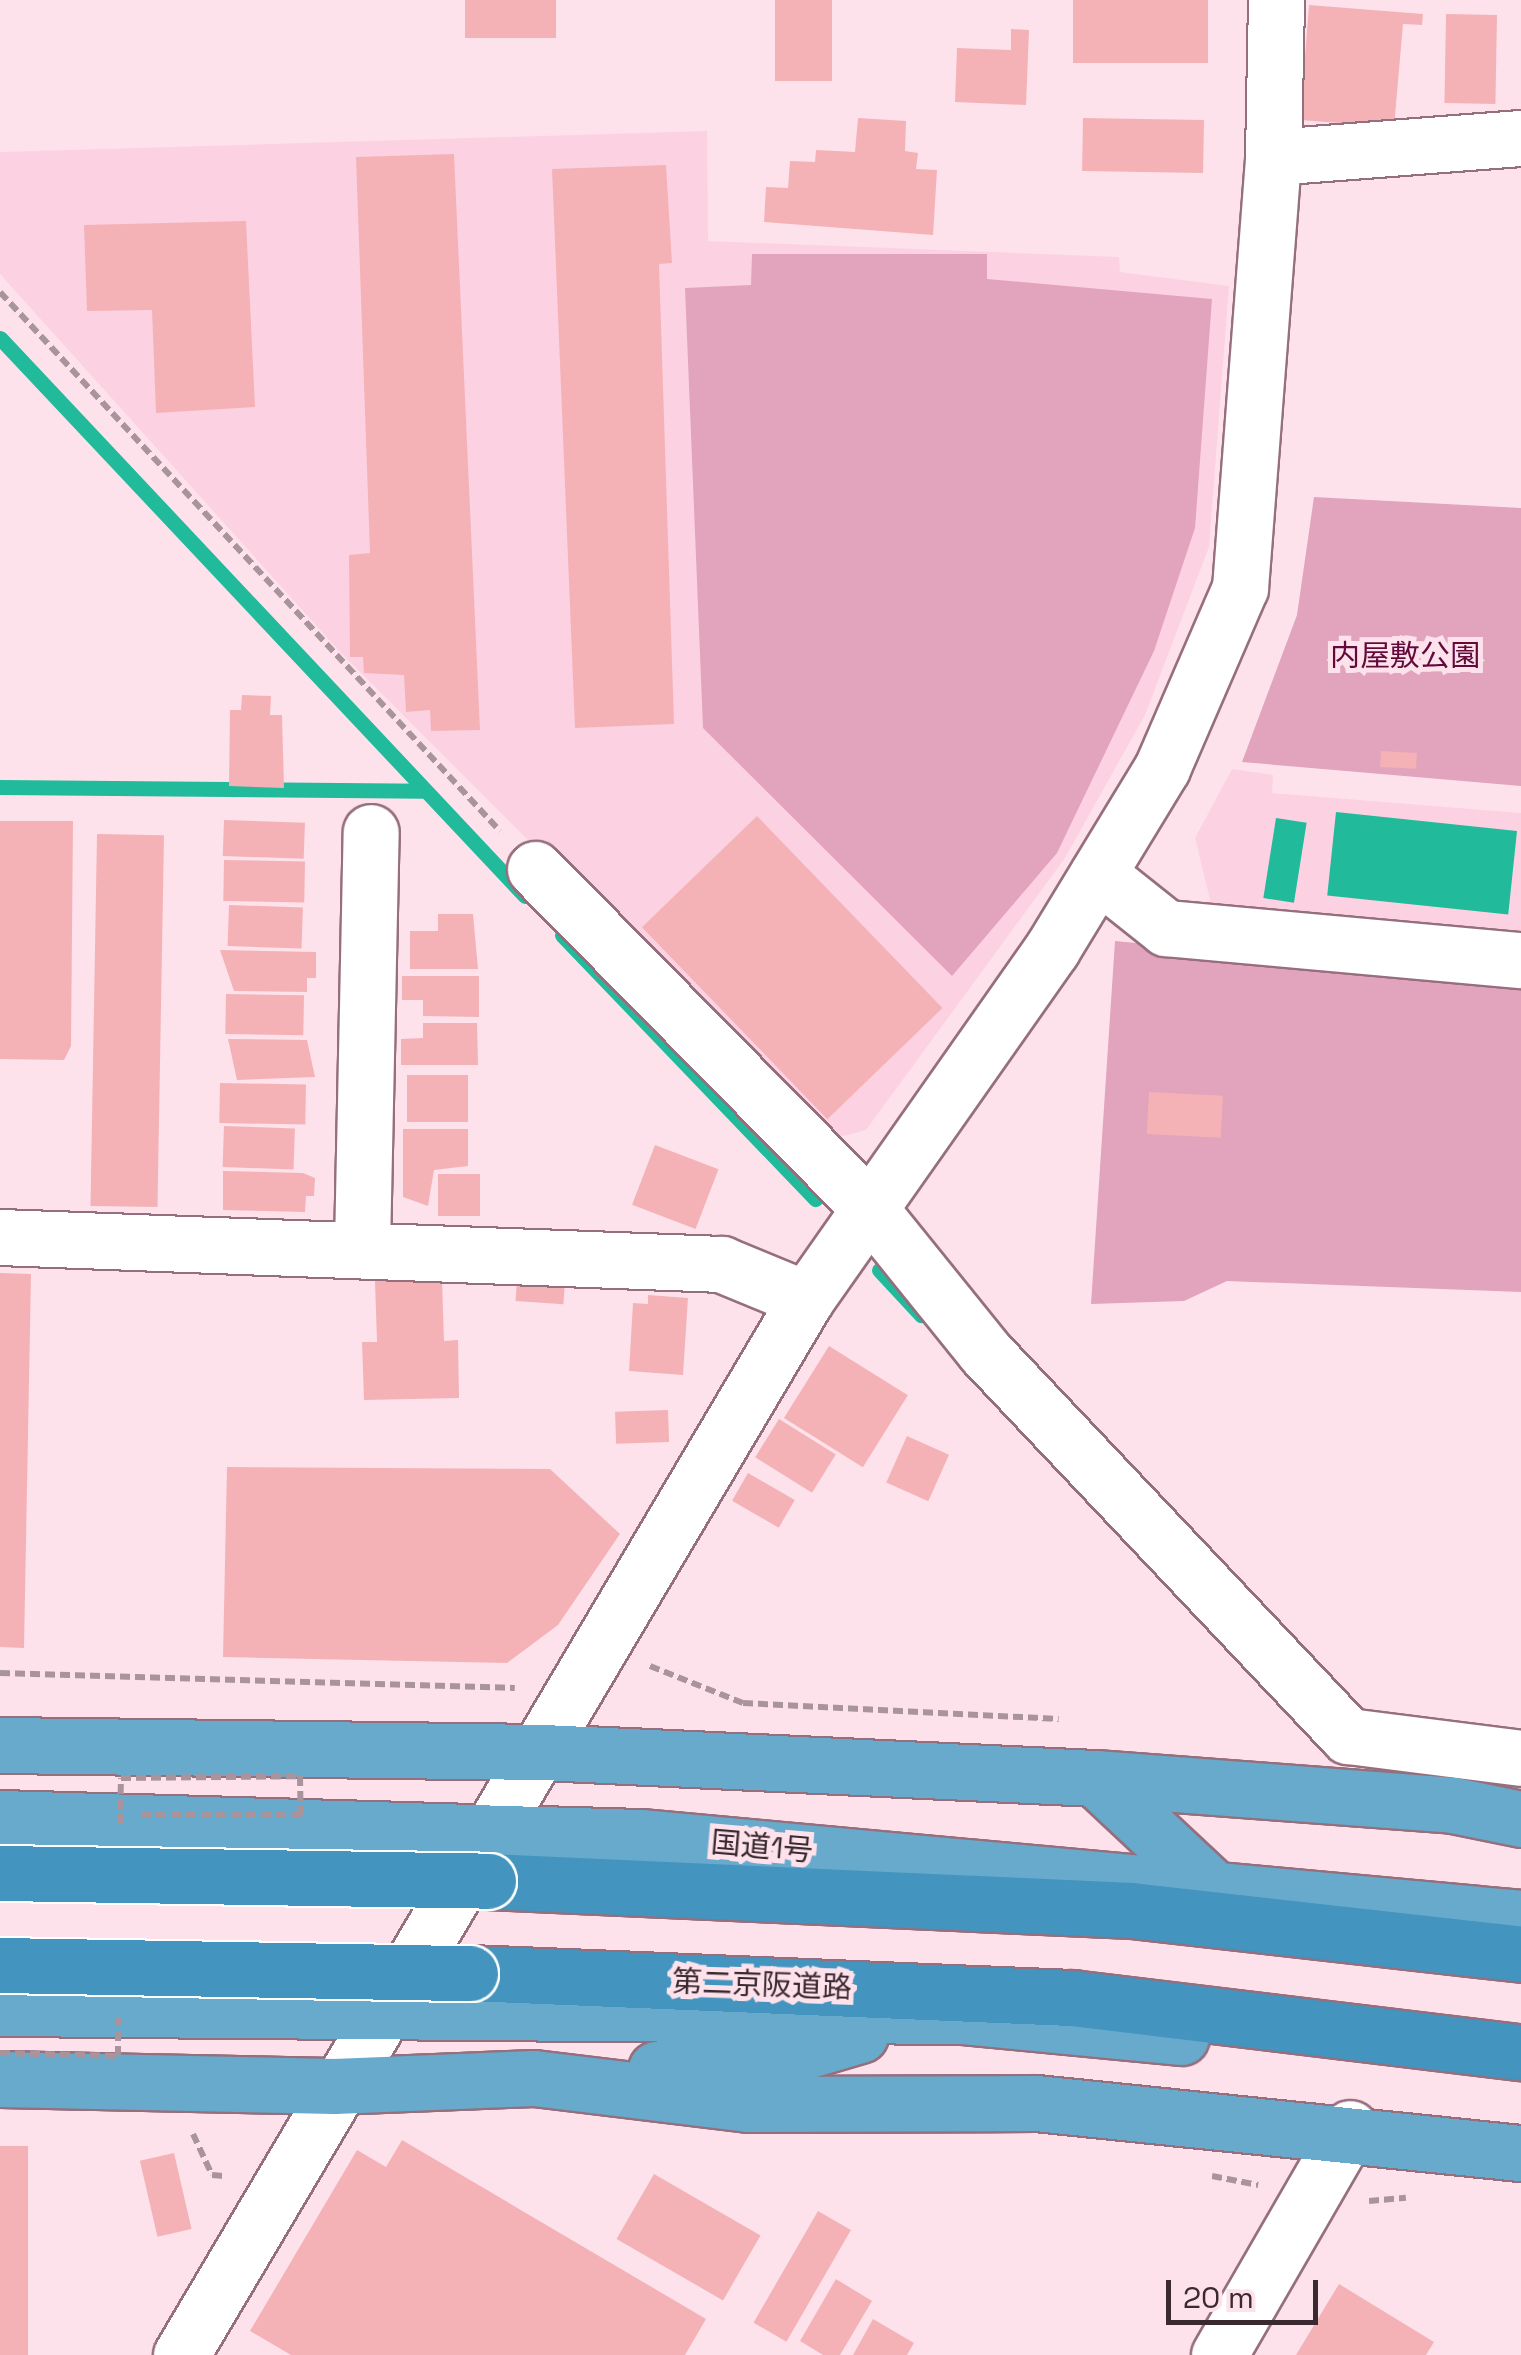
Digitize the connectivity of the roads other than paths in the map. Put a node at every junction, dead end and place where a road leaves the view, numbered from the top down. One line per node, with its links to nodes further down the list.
1 (1276, 0): 3 (street)
2 (1521, 138): 3 (street)
3 (1273, 157): 6 (street)
4 (371, 832): 10 (street)
5 (535, 869): 8 (street)
6 (1098, 874): 7 (street); 8 (street)
7 (1521, 960)
8 (868, 1207): 11 (street); 14 (street)
9 (0, 1237): 10 (street)
10 (362, 1246): 11 (street)
11 (806, 1299): 13 (street)
12 (0, 1745): 13 (highway)
13 (542, 1752): 15 (highway); 18 (street)
14 (1521, 1758)
15 (1095, 1778): 17 (highway); 20 (highway)
16 (0, 1818): 18 (highway, 国道1号)
17 (1521, 1819)
18 (488, 1834): 20 (highway, 国道1号); 25 (street)
19 (0, 1873): 22 (highway, bridge)
20 (1206, 1882): 21 (highway, 国道1号)
21 (1521, 1918)
22 (1521, 1954)
23 (0, 1965): 27 (highway, 第二京阪道路, bridge)
24 (0, 2008): 25 (highway)
25 (376, 2016): 26 (highway); 31 (street)
26 (962, 2016): 28 (highway); 29 (highway)
27 (1521, 2052)
28 (534, 2078): 31 (highway); 32 (highway)
29 (1521, 2078)
30 (0, 2079): 31 (highway)
31 (334, 2086): 34 (street)
32 (1350, 2128): 33 (highway); 35 (street)
33 (1520, 2152)
34 (181, 2355)
35 (1219, 2355)

